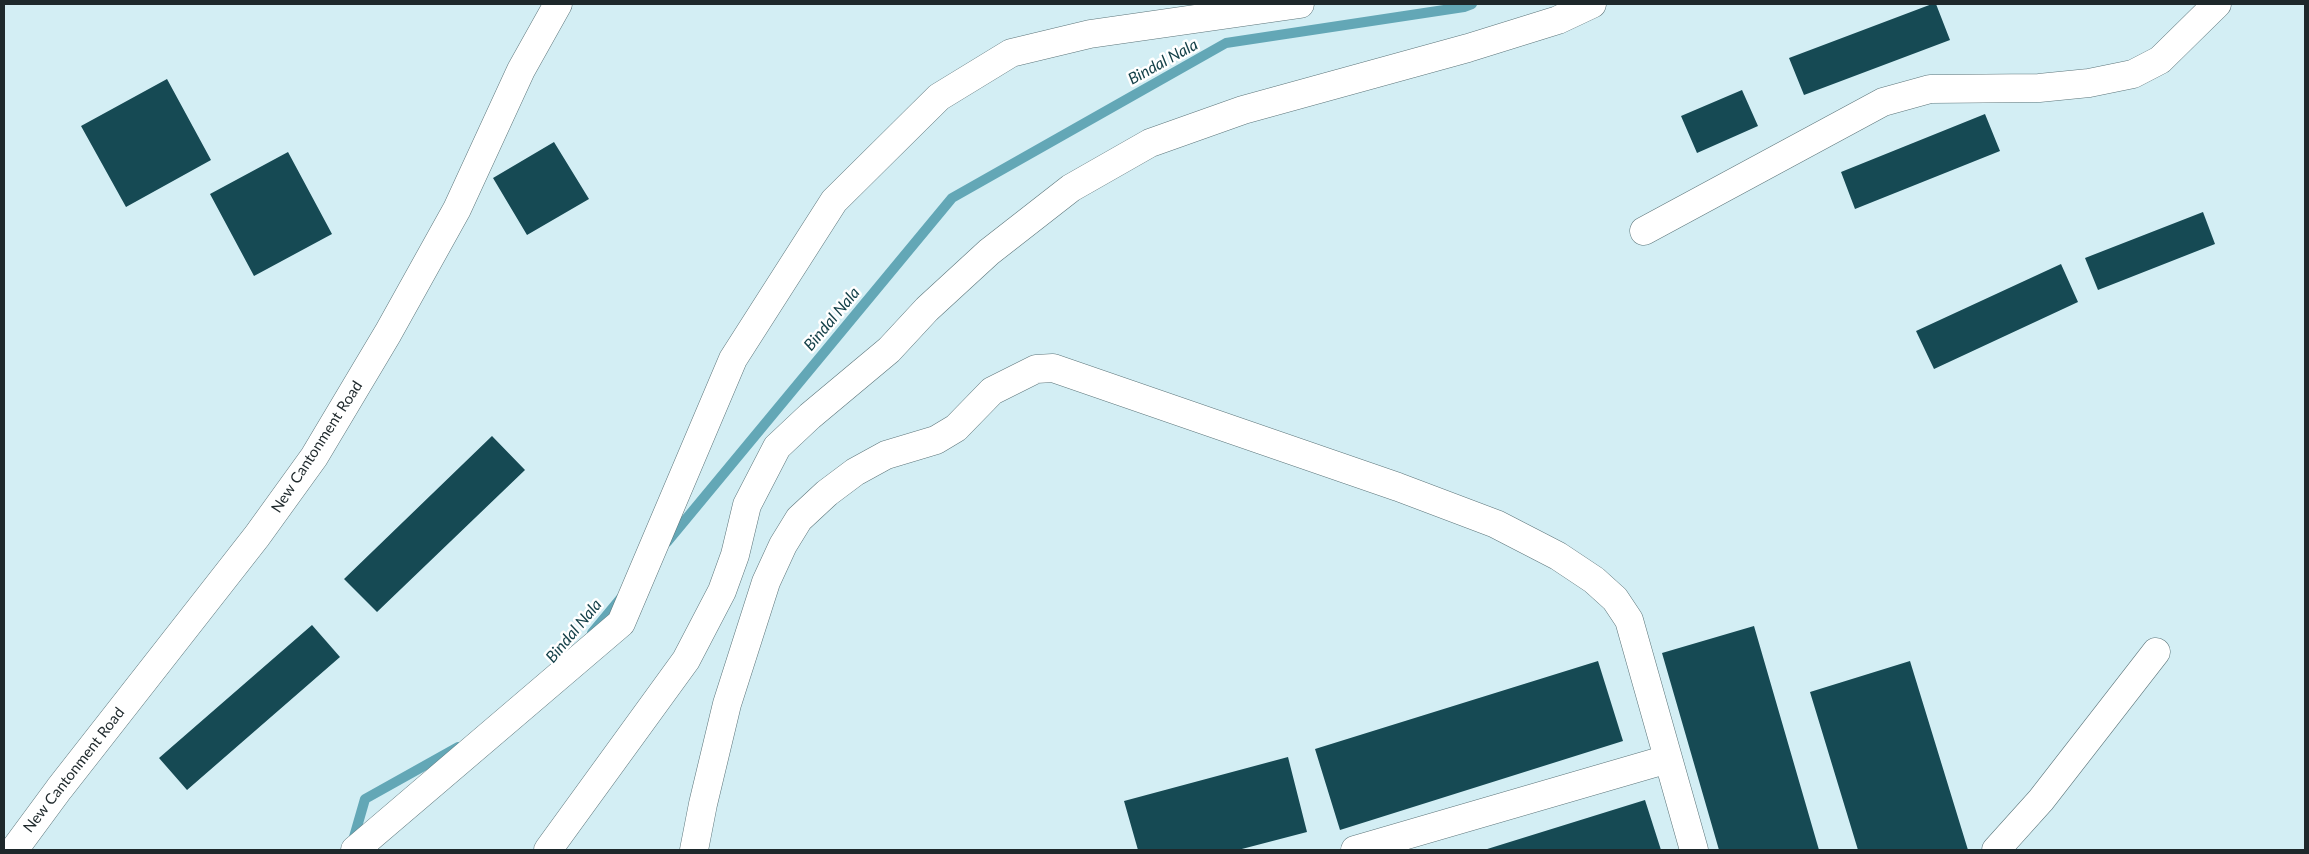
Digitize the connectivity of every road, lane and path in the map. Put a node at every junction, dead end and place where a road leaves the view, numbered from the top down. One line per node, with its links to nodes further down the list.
1 (558, 4): 8 (street, New Cantonment Road)
2 (1300, 4): 9 (street)
3 (1592, 4): 10 (street)
4 (2217, 4): 5 (street)
5 (1644, 230)
6 (2156, 652): 14 (street)
7 (1668, 759): 11 (street); 12 (street); 13 (street)
8 (14, 850)
9 (355, 850)
10 (548, 850)
11 (694, 850)
12 (1356, 850)
13 (1694, 850)
14 (1996, 850)

